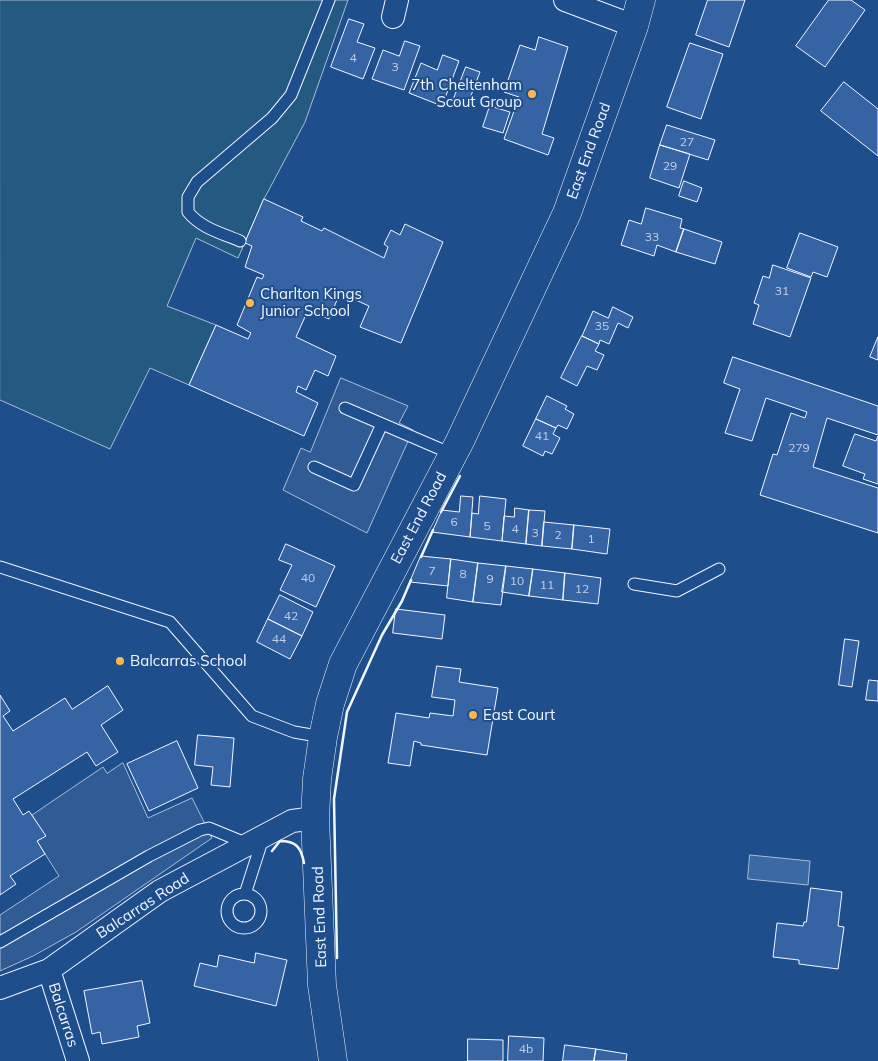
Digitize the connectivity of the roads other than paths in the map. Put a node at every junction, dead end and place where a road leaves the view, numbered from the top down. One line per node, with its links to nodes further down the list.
1 (329, 0): 4 (lane)
2 (566, 0): 3 (street)
3 (638, 13): 7 (street, East End Road)
4 (240, 242)
5 (345, 408): 6 (lane)
6 (382, 424): 7 (lane); 8 (lane)
7 (452, 454): 12 (street, East End Road)
8 (314, 467)
9 (0, 567): 12 (lane)
10 (720, 570): 11 (lane)
11 (634, 584)
12 (323, 737): 13 (street, East End Road)
13 (316, 818): 14 (street, Balcarras Road); 20 (street, East End Road)
14 (256, 840): 15 (lane); 16 (lane); 17 (street, Balcarras Road)
15 (246, 894)
16 (0, 942)
17 (49, 970): 18 (street, Balcarras Road); 19 (street, Balcarras)
18 (0, 988)
19 (78, 1061)
20 (333, 1061)

